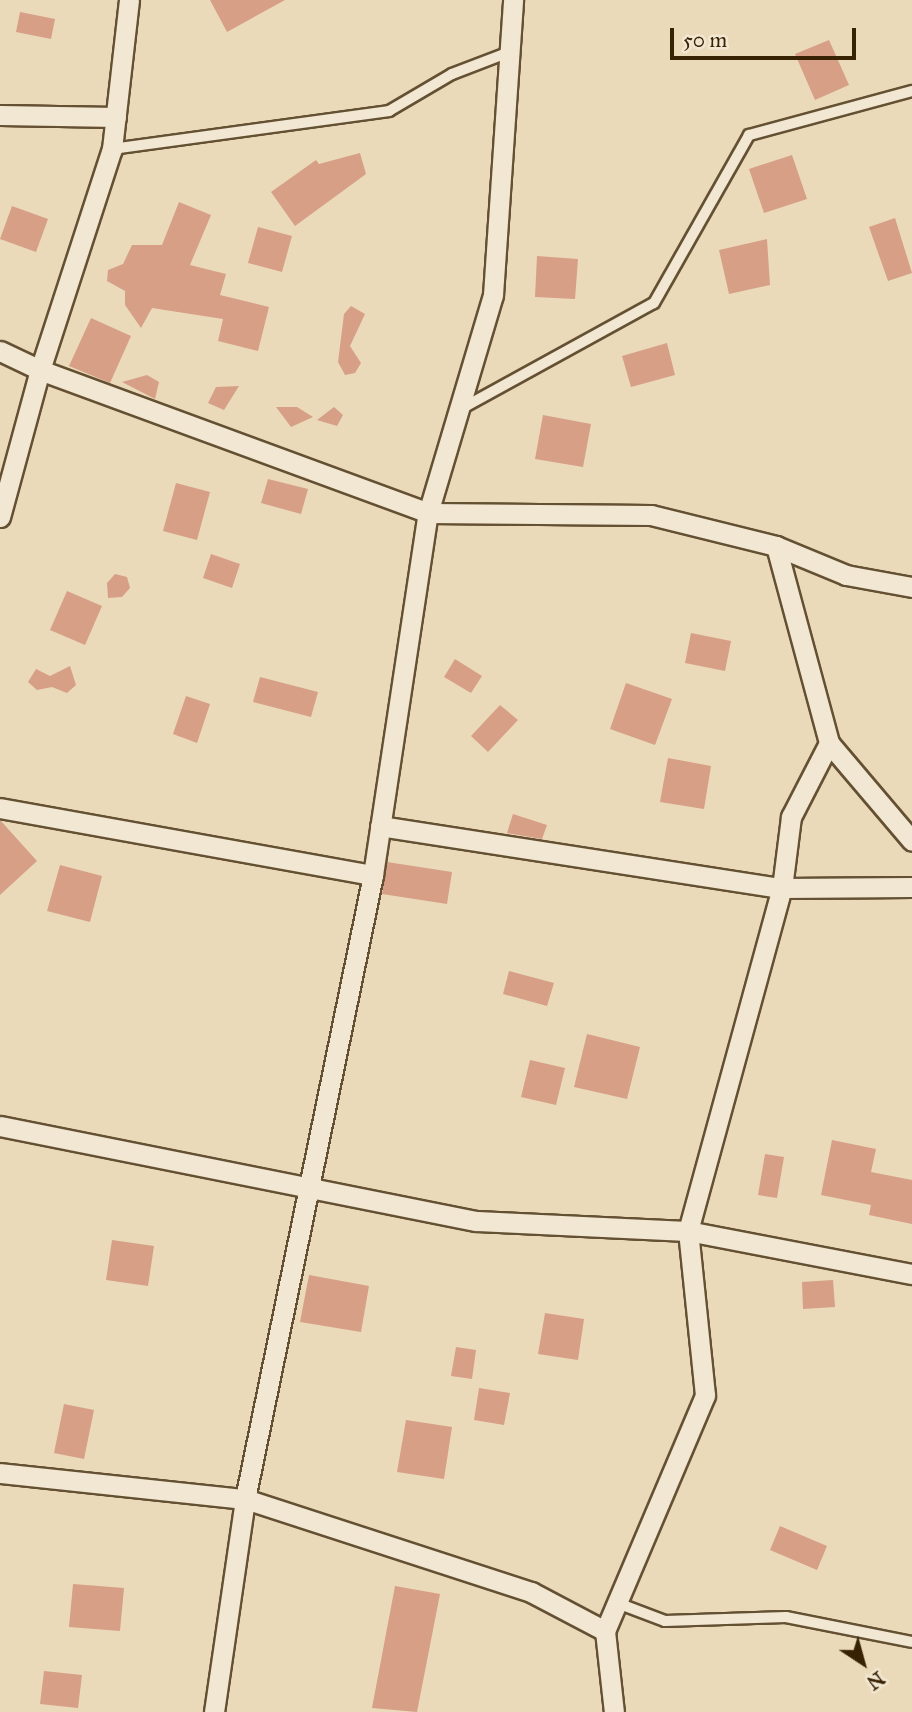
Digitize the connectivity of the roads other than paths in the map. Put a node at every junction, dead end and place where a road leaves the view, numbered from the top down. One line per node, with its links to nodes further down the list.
1 (129, 0): 6 (street)
2 (513, 0): 3 (street)
3 (507, 53): 7 (lane); 10 (street)
4 (912, 91): 10 (lane)
5 (0, 116): 6 (street)
6 (116, 117): 7 (street)
7 (112, 149): 9 (street)
8 (0, 351): 9 (street)
9 (40, 370): 11 (street); 12 (street)
10 (458, 411): 11 (street)
11 (428, 513): 13 (street); 17 (street)
12 (0, 517)
13 (776, 546): 14 (street); 15 (street)
14 (912, 587)
15 (829, 743): 18 (street); 21 (street)
16 (0, 808): 19 (street)
17 (380, 826): 19 (street); 21 (street)
18 (912, 841)
19 (373, 875): 23 (street)
20 (912, 887): 21 (street)
21 (782, 888): 24 (street)
22 (0, 1126): 23 (street)
23 (309, 1191): 24 (street); 27 (street)
24 (688, 1231): 25 (street); 28 (street)
25 (912, 1274)
26 (0, 1473): 27 (street)
27 (245, 1499): 29 (street); 31 (street)
28 (620, 1604): 29 (street); 30 (lane)
29 (605, 1631): 32 (street)
30 (912, 1642)
31 (215, 1712)
32 (614, 1712)

